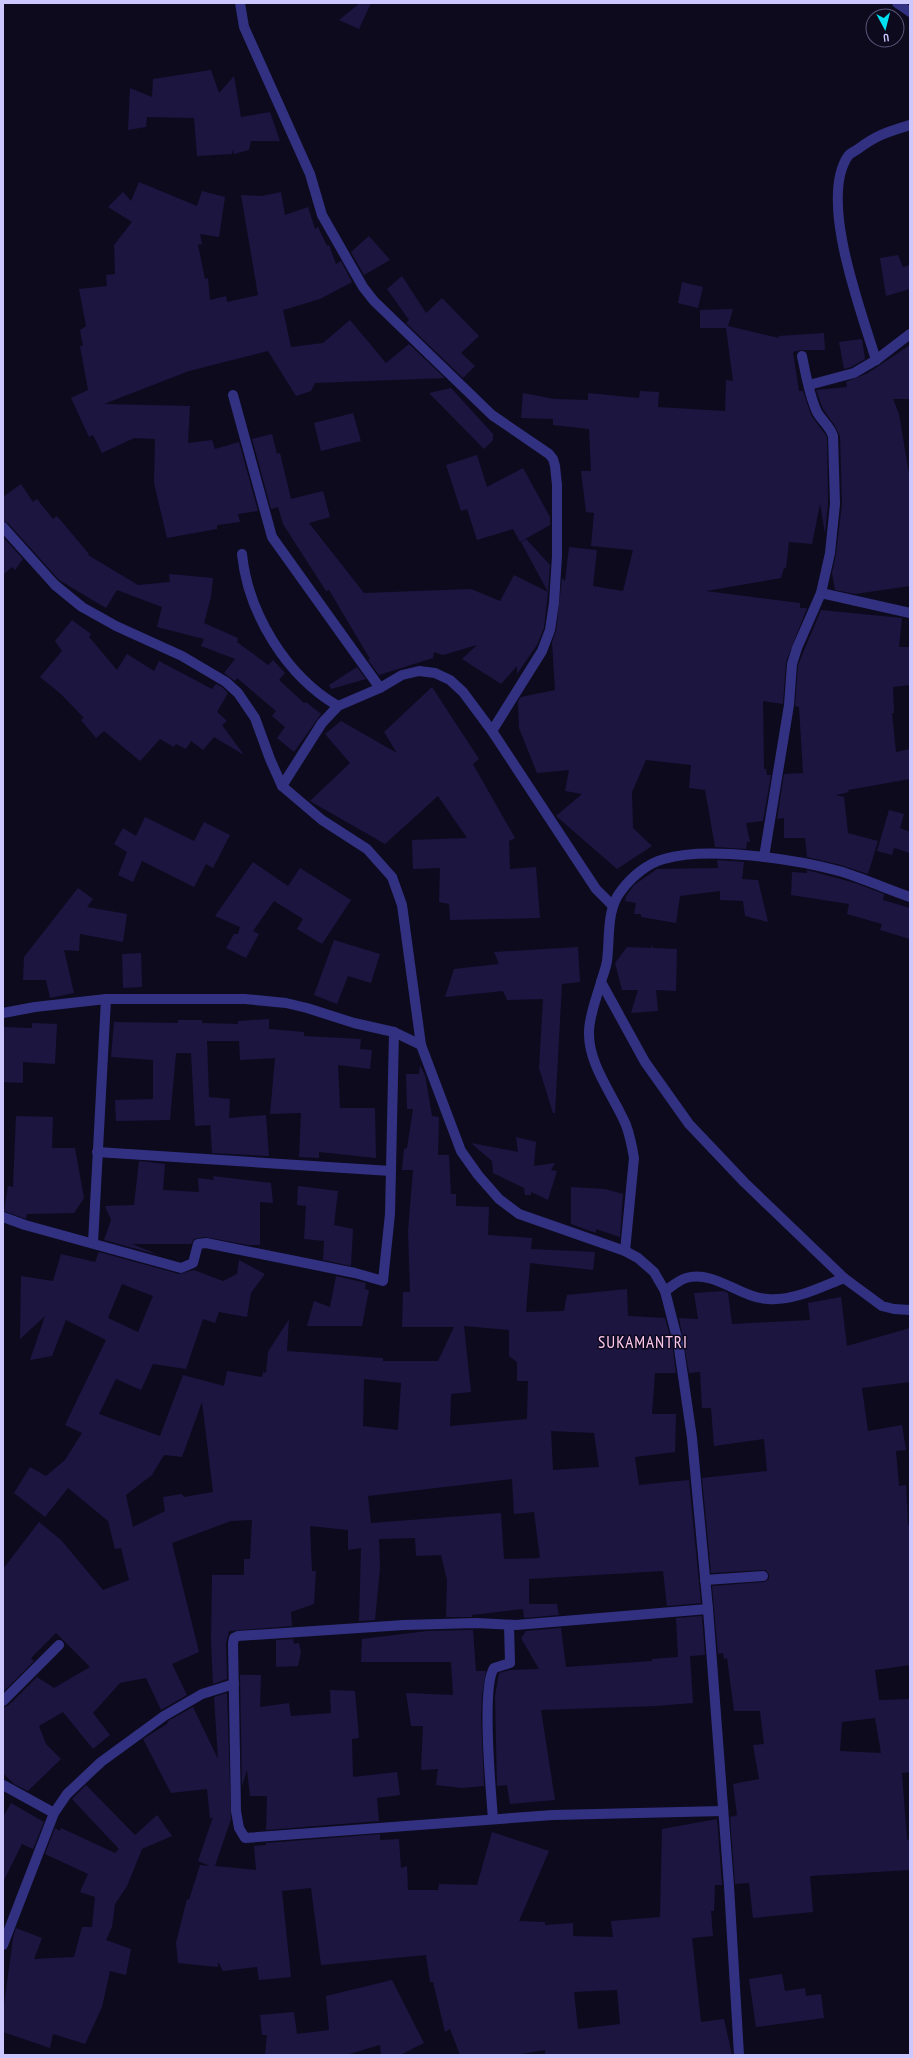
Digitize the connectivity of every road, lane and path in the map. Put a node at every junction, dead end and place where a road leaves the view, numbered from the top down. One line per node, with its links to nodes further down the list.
1 (240, 3): 16 (street)
2 (897, 3): 3 (street)
3 (910, 12)
4 (910, 125): 7 (street)
5 (910, 334): 7 (street)
6 (802, 356): 8 (street)
7 (876, 360): 8 (street)
8 (809, 384): 12 (street)
9 (233, 395): 14 (street)
10 (3, 527): 17 (street)
11 (242, 554): 15 (street)
12 (821, 593): 13 (street); 18 (street)
13 (910, 613)
14 (380, 688): 15 (street); 16 (street)
15 (335, 707): 17 (street)
16 (492, 731): 20 (street)
17 (282, 786): 25 (street)
18 (764, 857): 19 (street); 20 (street)
19 (910, 897)
20 (613, 906): 21 (street)
21 (601, 982): 30 (street); 31 (street)
22 (106, 999): 23 (street); 24 (street); 26 (street)
23 (3, 1013)
24 (394, 1032): 25 (street); 27 (street)
25 (421, 1045): 30 (street)
26 (97, 1152): 27 (street); 29 (street)
27 (391, 1171): 29 (street)
28 (3, 1217): 29 (street)
29 (93, 1243)
30 (626, 1251): 32 (street)
31 (844, 1278): 32 (street); 33 (street)
32 (665, 1291): 35 (street)
33 (910, 1310)
34 (763, 1576): 35 (street)
35 (705, 1580): 36 (street)
36 (708, 1610): 37 (street); 42 (street)
37 (509, 1625): 39 (street); 44 (street)
38 (59, 1645): 40 (street)
39 (234, 1684): 43 (street); 44 (street)
40 (3, 1701)
41 (3, 1785): 43 (street)
42 (723, 1811): 44 (street); 46 (street)
43 (54, 1813): 45 (street)
44 (493, 1819)
45 (4, 1945)
46 (739, 2055)

